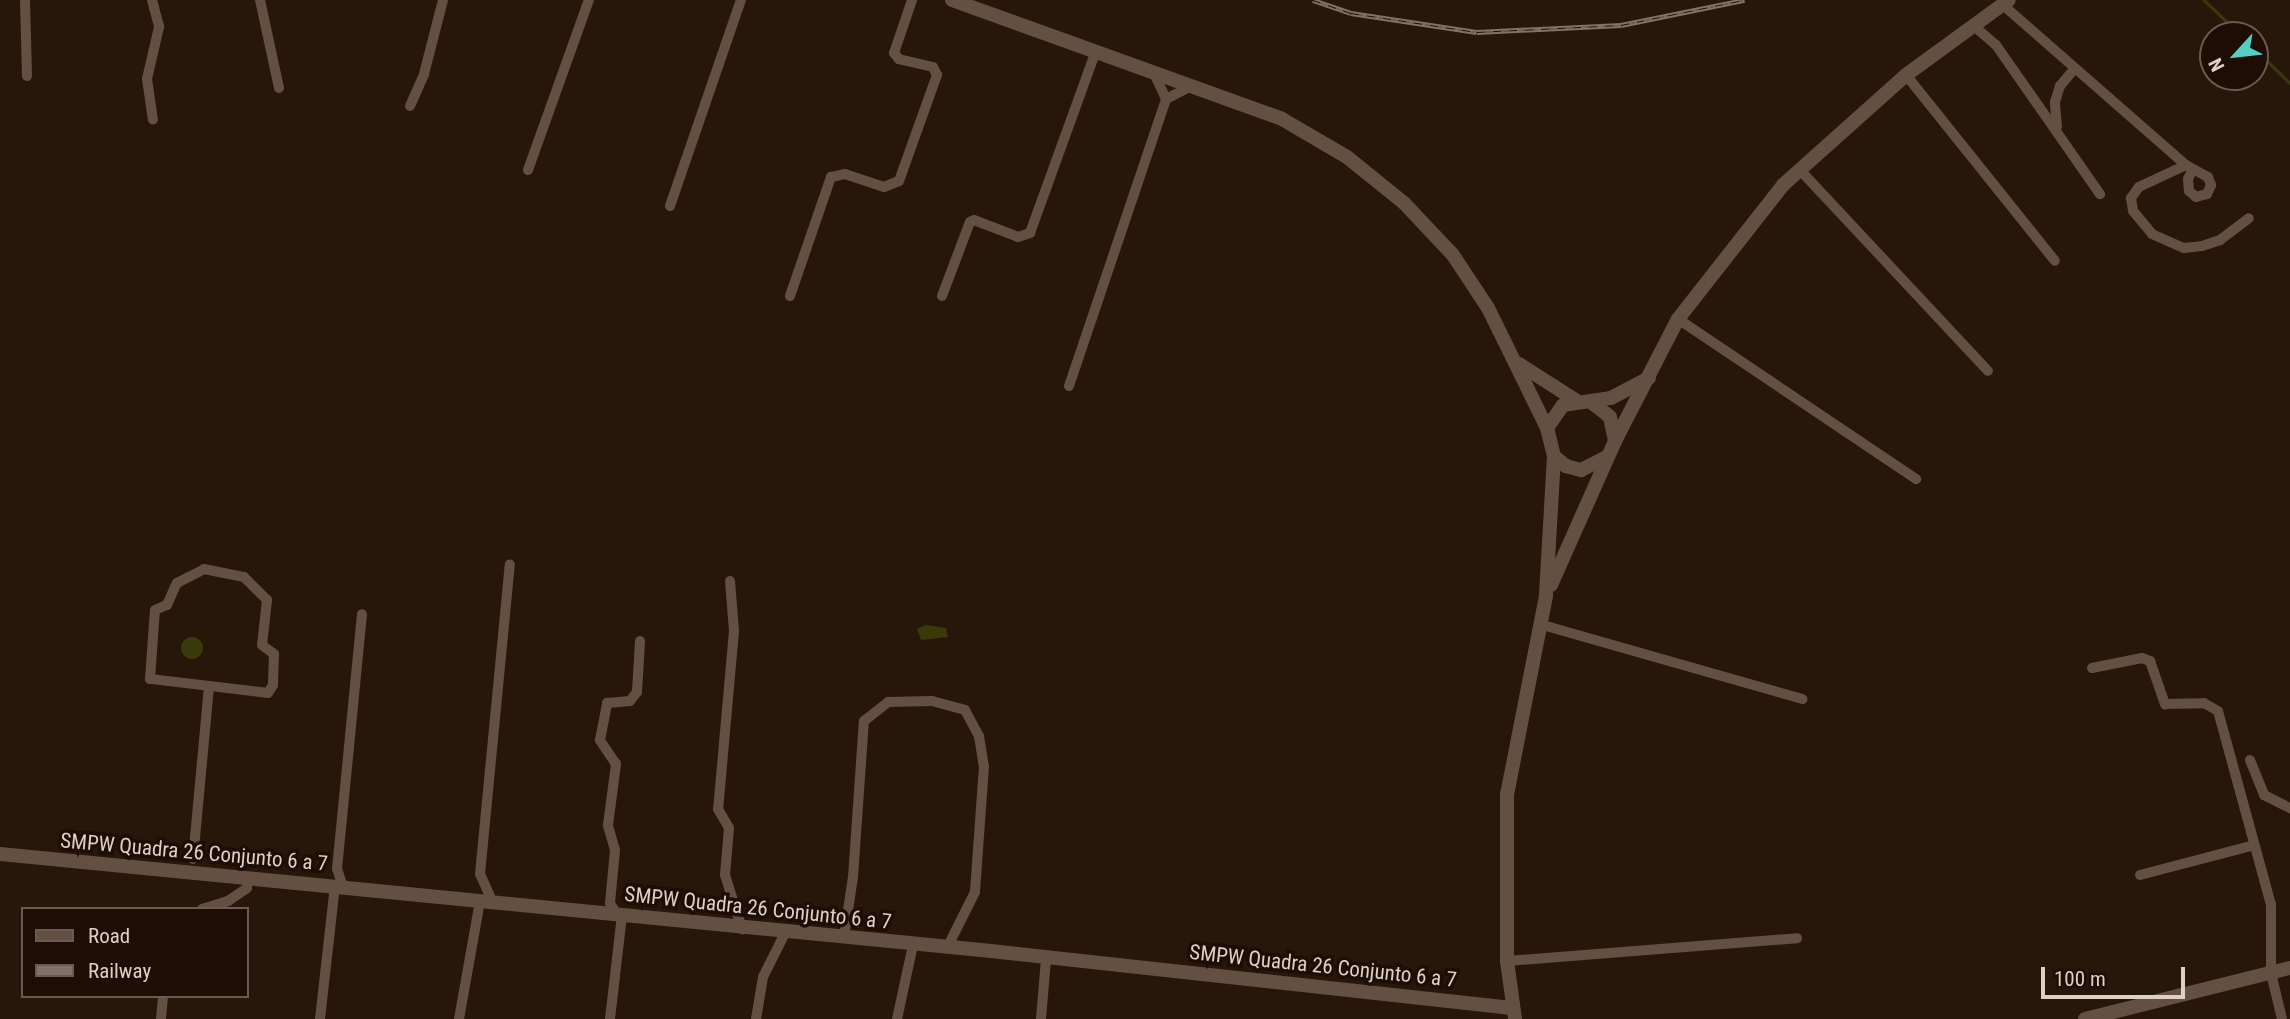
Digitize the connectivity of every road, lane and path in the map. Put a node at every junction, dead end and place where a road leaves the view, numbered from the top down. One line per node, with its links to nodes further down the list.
1 (25, 0): 15 (street)
2 (152, 0): 20 (street)
3 (260, 0): 17 (street)
4 (443, 0): 19 (street)
5 (589, 0): 22 (street)
6 (741, 0): 25 (street)
7 (912, 0): 28 (street)
8 (952, 0): 11 (street)
9 (2006, 2): 10 (street); 12 (street)
10 (1974, 26): 14 (street); 21 (street)
11 (1096, 51): 13 (street); 29 (street)
12 (2075, 68): 21 (street); 26 (street)
13 (1153, 71): 16 (street); 18 (street)
14 (1906, 75): 23 (street); 27 (street)
15 (27, 76)
16 (1193, 86): 18 (street); 31 (street)
17 (279, 88)
18 (1166, 99): 34 (street)
19 (410, 106)
20 (153, 120)
21 (2058, 131): 24 (street)
22 (528, 170)
23 (1800, 170): 30 (street); 32 (street)
24 (2100, 194)
25 (670, 206)
26 (2249, 218)
27 (2055, 261)
28 (790, 296)
29 (942, 296)
30 (1678, 319): 33 (street); 40 (street)
31 (1517, 362): 35 (street); 36 (street)
32 (1988, 372)
33 (1649, 378): 35 (street); 37 (street)
34 (1069, 386)
35 (1584, 401): 36 (street); 37 (street)
36 (1547, 428): 38 (street)
37 (1615, 441): 39 (street)
38 (1554, 456): 39 (street); 43 (street)
39 (1609, 456): 43 (street)
40 (1916, 479)
41 (510, 564): 61 (street)
42 (730, 582): 64 (street)
43 (1546, 596): 45 (street)
44 (362, 614): 55 (street)
45 (1539, 624): 49 (street); 71 (street)
46 (640, 641): 63 (street)
47 (2092, 667): 52 (street)
48 (209, 688): 48 (street); 54 (street)
49 (1803, 699)
50 (2250, 760): 51 (street)
51 (2290, 808)
52 (2254, 845): 58 (street); 73 (street)
53 (0, 854): 56 (street, SMPW Quadra 26 Conjunto 6 a 7)
54 (193, 859): 56 (street); 57 (street)
55 (337, 869): 60 (street); 60 (street)
56 (182, 872): 57 (street, SMPW Quadra 26 Conjunto 6 a 7)
57 (204, 874): 59 (street, SMPW Quadra 26 Conjunto 6 a 7)
58 (2140, 875)
59 (248, 878): 60 (street, SMPW Quadra 26 Conjunto 6 a 7); 62 (street)
60 (335, 886): 61 (street, SMPW Quadra 26 Conjunto 6 a 7); 77 (street)
61 (486, 902): 63 (street, SMPW Quadra 26 Conjunto 6 a 7); 78 (street)
62 (208, 907)
63 (612, 912): 64 (street, SMPW Quadra 26 Conjunto 6 a 7); 79 (street)
64 (742, 929): 65 (street, SMPW Quadra 26 Conjunto 6 a 7)
65 (785, 933): 66 (street, SMPW Quadra 26 Conjunto 6 a 7); 80 (street)
66 (844, 937): 68 (street, SMPW Quadra 26 Conjunto 6 a 7); 69 (street)
67 (1797, 938): 71 (street)
68 (913, 945): 69 (street, SMPW Quadra 26 Conjunto 6 a 7); 81 (street)
69 (947, 948): 70 (street, SMPW Quadra 26 Conjunto 6 a 7)
70 (1046, 959): 75 (street, SMPW Quadra 26 Conjunto 6 a 7); 82 (street)
71 (1507, 961): 75 (street)
72 (2290, 968): 73 (street)
73 (2271, 972): 83 (street); 84 (street)
74 (163, 998): 76 (street)
75 (1513, 1014)
76 (161, 1019)
77 (320, 1019)
78 (459, 1019)
79 (610, 1019)
80 (756, 1019)
81 (897, 1019)
82 (1041, 1019)
83 (2085, 1019)
84 (2283, 1019)

